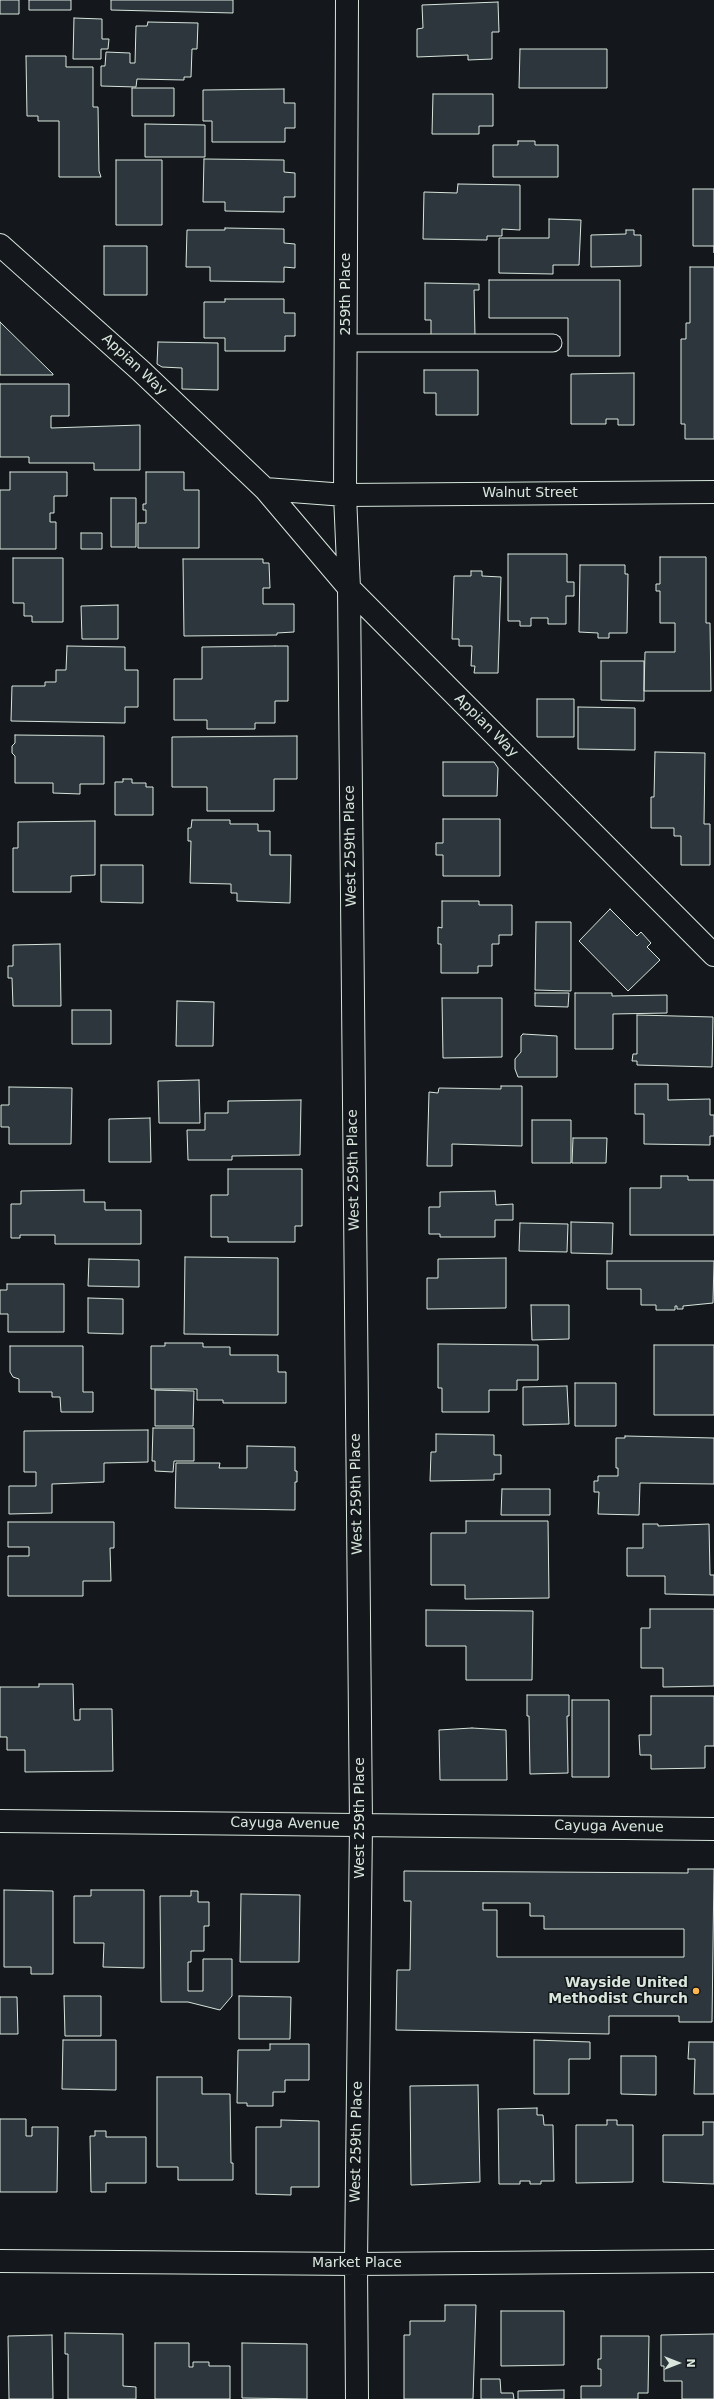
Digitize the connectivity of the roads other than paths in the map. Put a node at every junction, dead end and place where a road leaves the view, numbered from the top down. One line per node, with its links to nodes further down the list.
1 (347, 0): 3 (street, 259th Place)
2 (0, 245): 5 (street, Appian Way)
3 (346, 343): 4 (lane); 7 (street, 259th Place)
4 (553, 343)
5 (265, 489): 7 (street); 8 (street, Appian Way)
6 (714, 492): 7 (street, Walnut Street)
7 (345, 495): 8 (street, 259th Place)
8 (349, 588): 9 (street, Appian Way); 11 (street, West 259th Place)
9 (714, 955)
10 (0, 1821): 11 (street, Cayuga Avenue)
11 (361, 1824): 12 (street, Cayuga Avenue); 15 (street, West 259th Place)
12 (714, 1829)
13 (714, 2260): 15 (street, Market Place)
14 (0, 2261): 15 (street, Market Place)
15 (356, 2264): 16 (street, West 259th Place)
16 (357, 2399)

